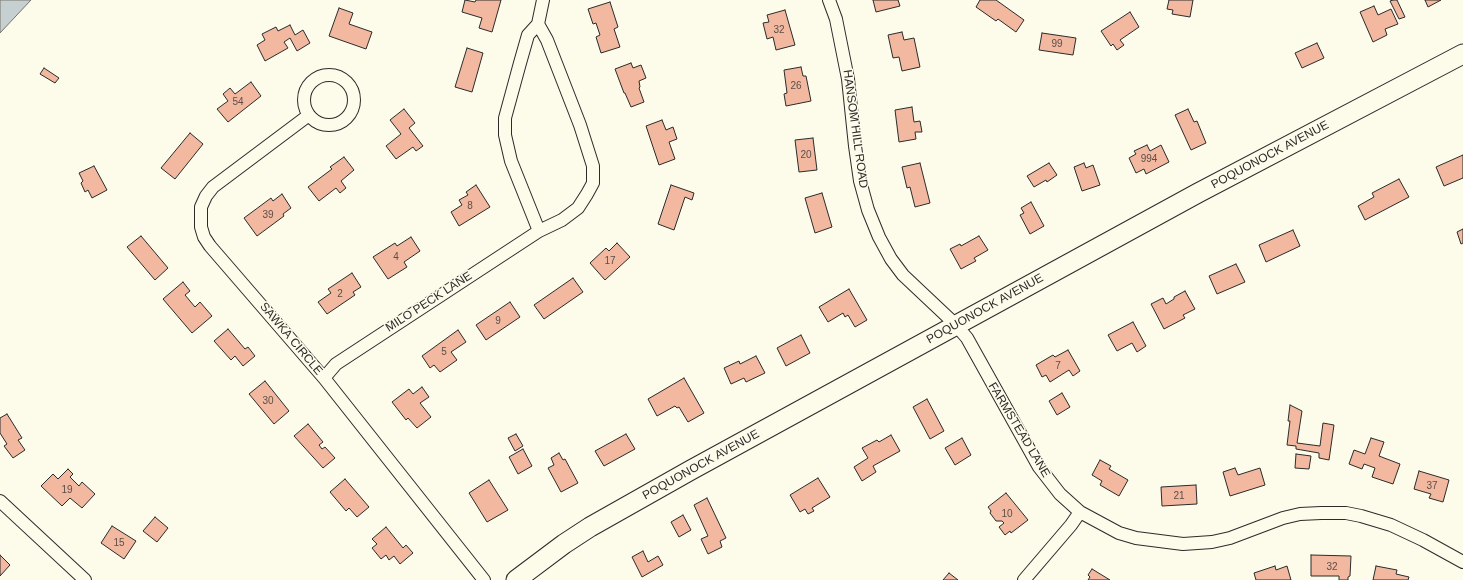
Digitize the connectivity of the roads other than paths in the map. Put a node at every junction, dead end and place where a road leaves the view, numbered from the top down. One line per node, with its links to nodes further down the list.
1 (543, 0): 3 (street)
2 (829, 0): 7 (street, HANSOM HILL ROAD)
3 (538, 24): 6 (street); 6 (street, MILO PECK LANE)
4 (1463, 54): 7 (main road, POQUONOCK AVENUE)
5 (309, 115): 5 (street); 8 (street, SAWKA CIRCLE)
6 (538, 231): 8 (street, MILO PECK LANE)
7 (955, 324): 10 (street, FARMSTEAD LANE); 14 (main road, POQUONOCK AVENUE)
8 (324, 378): 13 (street, SAWKA CIRCLE)
9 (0, 501): 12 (street)
10 (1080, 512): 11 (street, FARMSTEAD LANE); 15 (street)
11 (1463, 562)
12 (85, 580)
13 (484, 580)
14 (516, 580)
15 (1024, 580)

